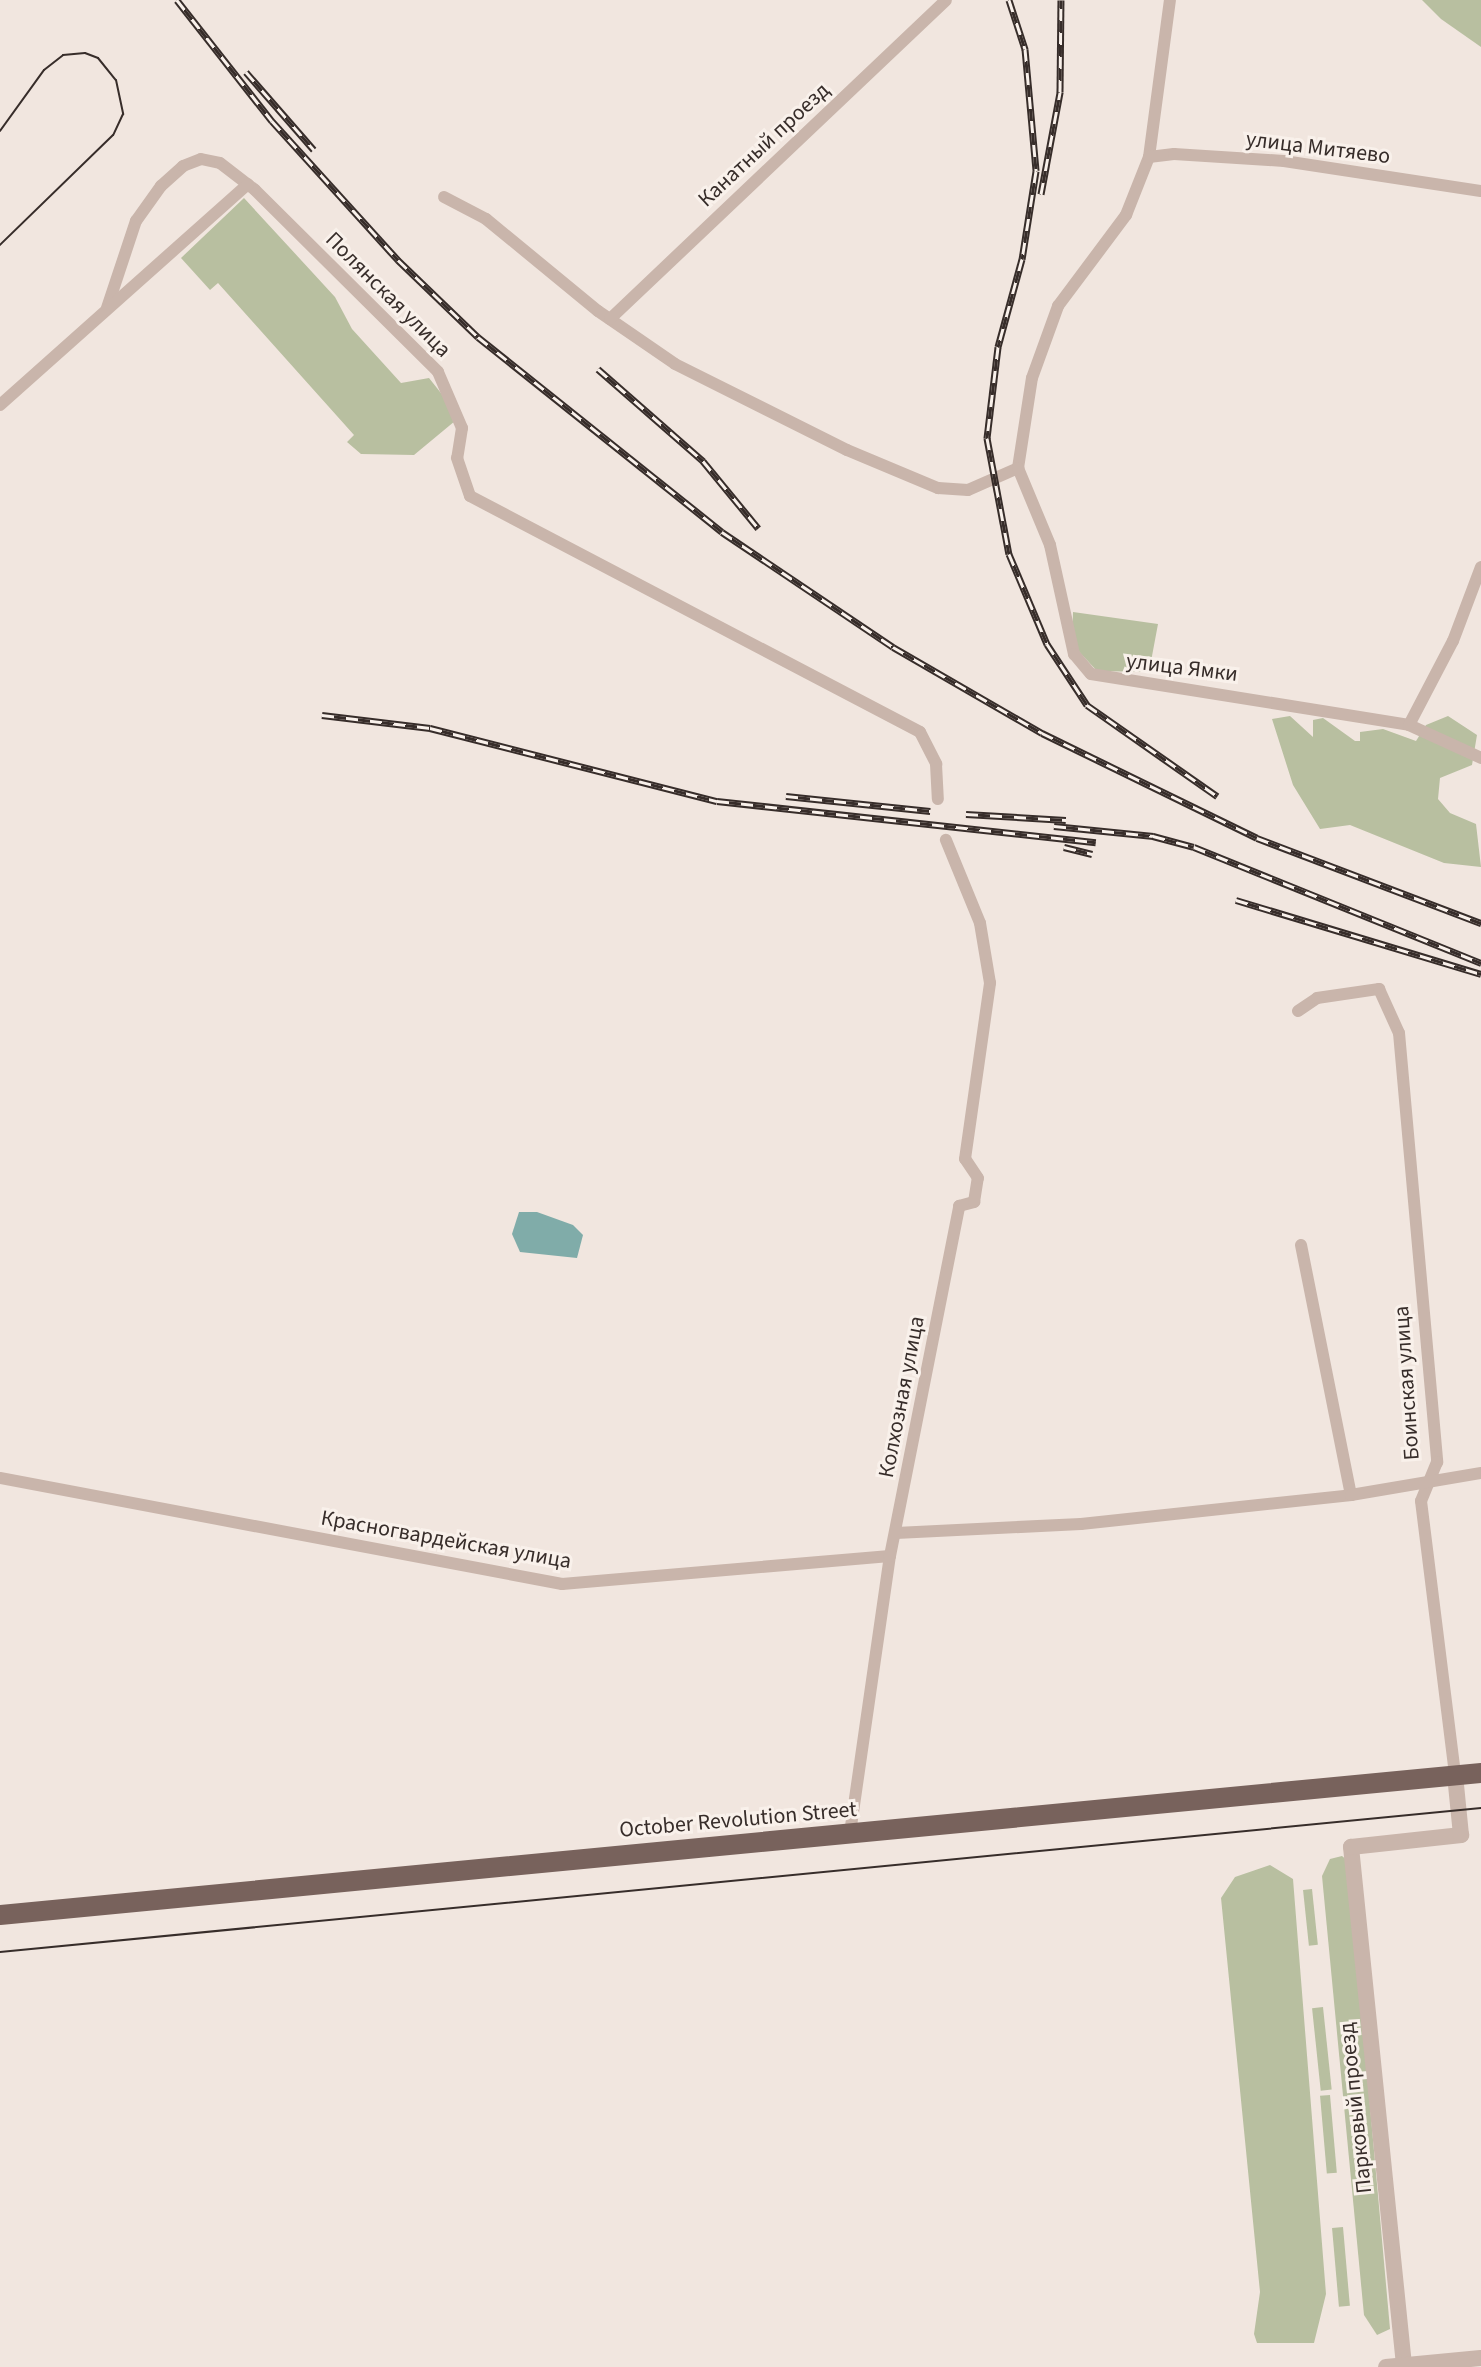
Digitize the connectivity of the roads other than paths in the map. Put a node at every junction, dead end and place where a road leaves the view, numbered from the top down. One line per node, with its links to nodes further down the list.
1 (946, 0): 8 (street, Канатный проезд)
2 (1170, 0): 3 (street)
3 (1149, 157): 5 (street, улица Митяево); 10 (street)
4 (248, 184): 7 (street); 7 (street, Полянская улица); 14 (street, Полянская улица)
5 (1481, 191)
6 (444, 197): 8 (street)
7 (107, 308): 9 (street, Полянская улица)
8 (610, 319): 10 (street)
9 (0, 405)
10 (1018, 468): 12 (street, улица Ямки)
11 (1481, 567): 12 (street)
12 (1409, 725): 13 (street, улица Ямки)
13 (1481, 758)
14 (938, 799)
15 (946, 840): 22 (street, Колхозная улица)
16 (1298, 1011): 20 (street, Боинская улица)
17 (1301, 1245): 21 (street)
18 (1481, 1473): 20 (street)
19 (0, 1478): 23 (street, Красногвардейская улица)
20 (1428, 1479): 21 (street); 25 (street, Боинская улица)
21 (1351, 1495): 22 (street)
22 (896, 1533): 23 (street, Колхозная улица)
23 (890, 1556): 26 (street, Колхозная улица)
24 (1481, 1773): 25 (main road, October Revolution Street)
25 (1455, 1775): 26 (main road, October Revolution Street); 29 (street, Парковый проезд)
26 (850, 1833): 27 (main road, October Revolution Street)
27 (0, 1915)
28 (1481, 2358): 29 (street)
29 (1404, 2365): 30 (street)
30 (1386, 2367)

